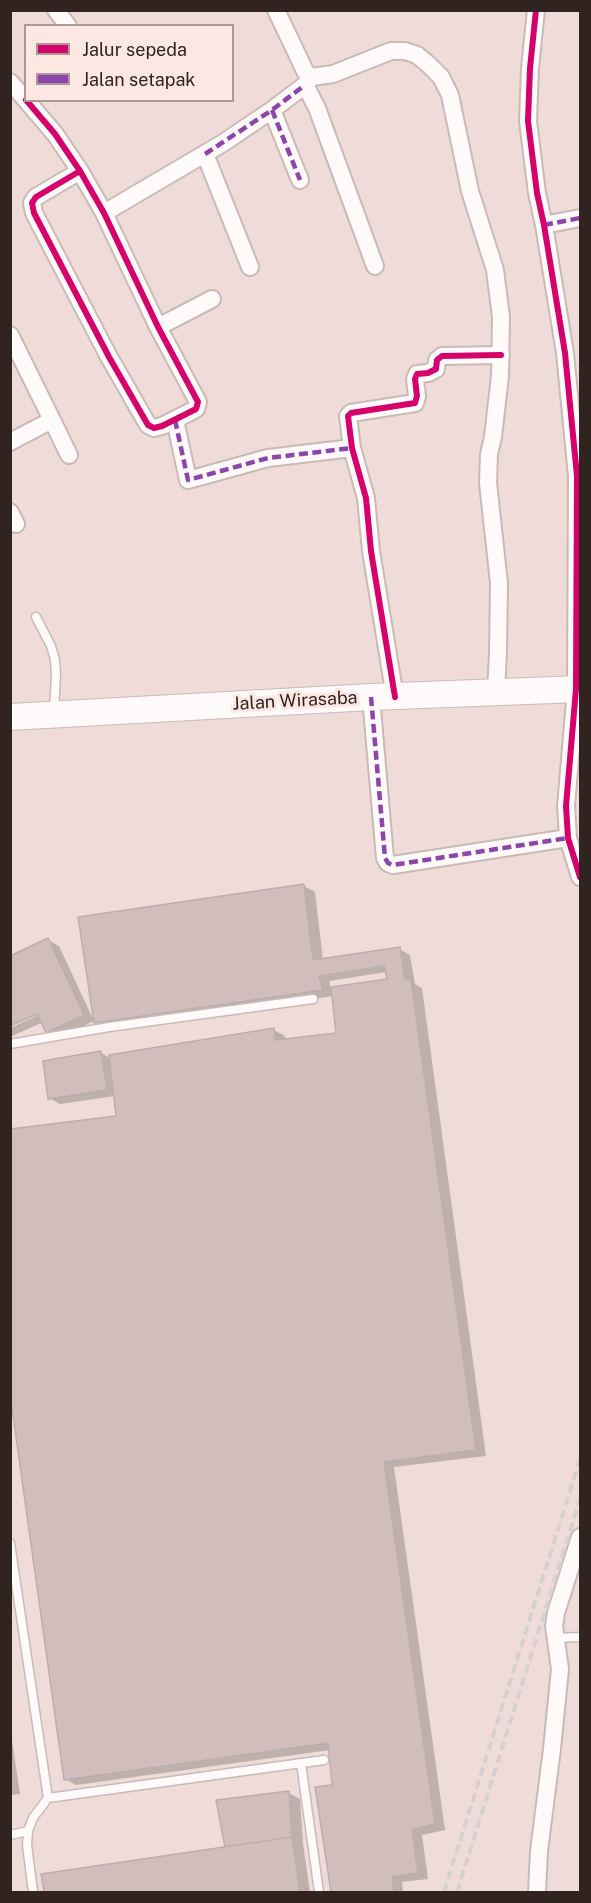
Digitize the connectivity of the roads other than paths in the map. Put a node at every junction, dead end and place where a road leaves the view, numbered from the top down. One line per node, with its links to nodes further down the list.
1 (56, 10): 4 (street)
2 (276, 10): 5 (street)
3 (536, 10): 15 (street)
4 (66, 24)
5 (309, 81): 9 (street); 16 (street); 21 (street)
6 (10, 82): 7 (street)
7 (24, 98)
8 (28, 102): 11 (street)
9 (273, 110): 10 (street); 12 (street)
10 (205, 153): 13 (street); 17 (street)
11 (80, 171): 13 (street); 23 (street)
12 (300, 180)
13 (104, 213): 19 (street)
14 (580, 218): 15 (street)
15 (544, 225): 28 (street)
16 (375, 266)
17 (250, 267)
18 (212, 299): 19 (street)
19 (158, 327): 23 (street)
20 (10, 335): 22 (street)
21 (501, 355): 25 (street); 29 (street)
22 (52, 420): 24 (street); 26 (street)
23 (175, 420): 25 (street)
24 (10, 442)
25 (352, 448): 30 (street)
26 (69, 455)
27 (36, 617): 31 (lane)
28 (578, 689): 29 (main road, Jalan Wirasaba); 33 (street)
29 (496, 692): 30 (main road, Jalan Wirasaba)
30 (383, 697): 31 (main road, Jalan Wirasaba); 33 (street)
31 (54, 714): 32 (main road, Jalan Wirasaba)
32 (10, 717)
33 (568, 838): 34 (street)
34 (580, 877)
35 (313, 999): 36 (lane)
36 (10, 1044)
37 (10, 1543): 43 (lane)
38 (579, 1546): 40 (street)
39 (580, 1637): 40 (lane)
40 (557, 1638): 48 (street)
41 (324, 1760): 42 (lane)
42 (302, 1763): 43 (lane); 47 (lane)
43 (48, 1798): 44 (lane)
44 (28, 1832): 45 (lane); 46 (lane)
45 (10, 1835)
46 (33, 1893)
47 (319, 1893)
48 (537, 1893)

